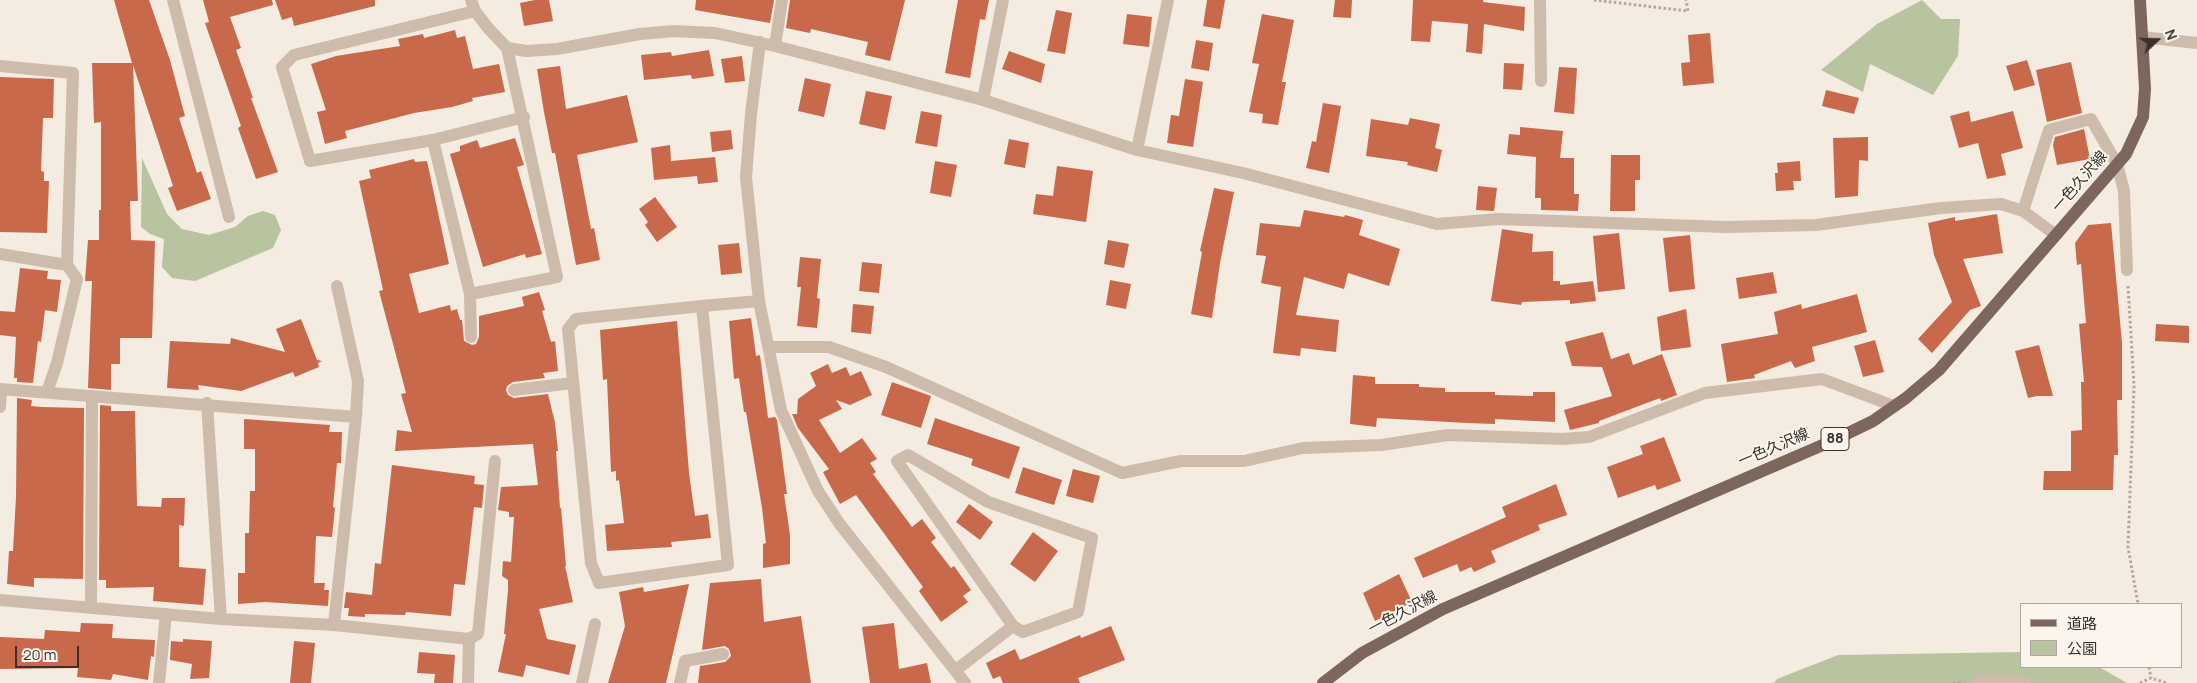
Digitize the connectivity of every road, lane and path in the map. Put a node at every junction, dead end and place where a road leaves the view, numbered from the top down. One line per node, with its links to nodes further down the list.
1 (173, 0): 23 (street)
2 (782, 0): 13 (street)
3 (1003, 0): 17 (street)
4 (1168, 0): 20 (street)
5 (1540, 0): 16 (street)
6 (1594, 0): 7 (path)
7 (1686, 0)
8 (2140, 0): 10 (main road, 一色久沢線 / 88)
9 (473, 6): 14 (street); 19 (street)
10 (2142, 37): 12 (street); 21 (main road, 一色久沢線 / 88)
11 (760, 42): 13 (street); 14 (street); 30 (street)
12 (2197, 43)
13 (775, 46): 17 (street)
14 (507, 48): 18 (street)
15 (0, 66): 26 (street)
16 (1541, 82)
17 (983, 100): 20 (street)
18 (524, 117): 19 (street); 29 (street)
19 (433, 140): 29 (street)
20 (1138, 150): 22 (street)
21 (2117, 164): 22 (street); 24 (main road, 一色久沢線 / 88); 27 (street)
22 (2023, 211): 24 (street)
23 (229, 217)
24 (2056, 235): 40 (main road, 一色久沢線 / 88)
25 (0, 254): 26 (street)
26 (67, 264): 37 (street)
27 (2126, 270): 45 (path)
28 (337, 286): 42 (street)
29 (470, 294): 32 (street)
30 (759, 301): 31 (street); 33 (street)
31 (702, 306): 34 (street); 34 (street)
32 (471, 337)
33 (770, 347): 40 (street); 55 (street)
34 (573, 383): 36 (street)
35 (1, 389): 37 (street); 41 (street)
36 (514, 390)
37 (47, 392): 38 (street)
38 (92, 397): 39 (street); 46 (street)
39 (207, 403): 42 (street); 48 (street)
40 (1894, 406): 63 (main road, 一色久沢線 / 88)
41 (0, 407)
42 (356, 417): 50 (street)
43 (495, 461): 52 (street)
44 (0, 600): 46 (street)
45 (2138, 603)
46 (91, 607): 47 (street)
47 (166, 614): 48 (street); 58 (street)
48 (221, 618): 50 (street)
49 (595, 624): 60 (street)
50 (334, 625): 52 (street)
51 (1013, 626): 51 (street); 55 (street)
52 (470, 638): 59 (street)
53 (723, 654): 61 (street)
54 (2149, 668): 56 (path)
55 (956, 670): 62 (street)
56 (2151, 678): 65 (path); 66 (path)
57 (1978, 680): 64 (street)
58 (159, 683)
59 (468, 683)
60 (582, 683)
61 (680, 683)
62 (965, 683)
63 (1323, 683)
64 (2025, 683)
65 (2140, 683)
66 (2167, 683)

